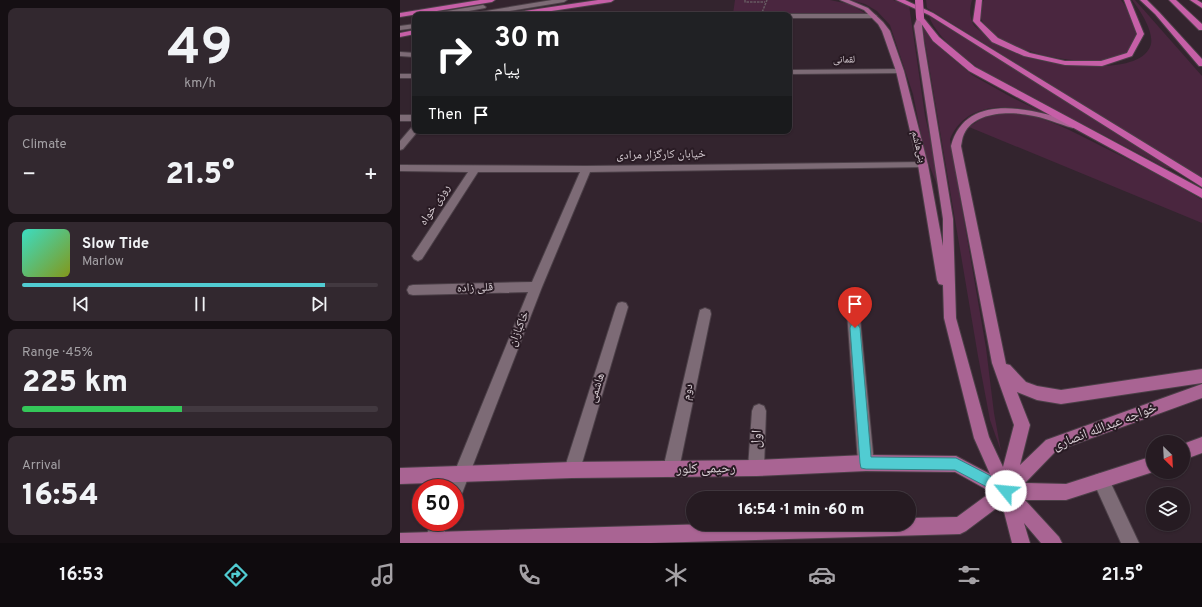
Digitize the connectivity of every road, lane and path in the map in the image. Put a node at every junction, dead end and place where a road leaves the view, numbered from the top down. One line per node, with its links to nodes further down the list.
1 (492, 0): 16 (highway)
2 (524, 0): 17 (street)
3 (564, 0): 18 (street)
4 (610, 0): 19 (highway)
5 (843, 0): 24 (main road, بنی‌هاشم)
6 (899, 0): 51 (highway)
7 (919, 0): 25 (highway, bridge)
8 (978, 0): 34 (highway)
9 (1127, 0): 33 (highway)
10 (1143, 0): 37 (highway)
11 (1172, 0): 30 (highway)
12 (1193, 0): 15 (highway)
13 (745, 1): 14 (path)
14 (766, 1): 20 (path)
15 (1202, 6)
16 (423, 12)
17 (452, 12)
18 (492, 12)
19 (531, 12)
20 (762, 12)
21 (412, 14): 22 (highway)
22 (400, 16)
23 (792, 16): 24 (street)
24 (874, 16): 38 (main road, بنی‌هاشم)
25 (920, 17): 44 (highway); 59 (main road)
26 (412, 19): 27 (street)
27 (400, 21)
28 (412, 26): 29 (street)
29 (400, 28)
30 (1202, 28)
31 (412, 33): 32 (highway)
32 (400, 35)
33 (1146, 38)
34 (1140, 52)
35 (400, 54): 36 (street)
36 (412, 55)
37 (1202, 64)
38 (900, 71): 39 (street, لقمانی); 47 (main road, بنی‌هاشم)
39 (792, 72)
40 (400, 76): 41 (street)
41 (412, 76)
42 (400, 118): 43 (street)
43 (412, 118)
44 (1073, 125): 52 (highway); 60 (main road)
45 (412, 133): 46 (street)
46 (400, 147)
47 (923, 165): 50 (street, خیابان کارگزار مرادی); 59 (main road, بنی‌هاشم)
48 (400, 168): 49 (street, خیابان کارگزار مرادی)
49 (475, 168): 50 (street, خیابان کارگزار مرادی); 53 (street, روزی خواه)
50 (586, 169): 54 (street, خاکبازان)
51 (1202, 183)
52 (1202, 194)
53 (418, 256)
54 (536, 287): 55 (street, قلی زاده); 71 (street, خاکبازان)
55 (413, 290)
56 (852, 298): 66 (street)
57 (622, 307): 70 (street, هاشمی)
58 (705, 314): 69 (street, دوم)
59 (950, 318): 75 (main road)
60 (999, 363): 61 (main road); 75 (main road)
61 (1202, 376)
62 (1202, 391): 75 (main road, خواجه عبدالله انصاری)
63 (759, 411): 68 (street, اول)
64 (1202, 445): 65 (main road)
65 (1190, 449)
66 (866, 463): 68 (main road, رحیمی کلور); 75 (main road, رحیمی کلور)
67 (1146, 466): 74 (main road)
68 (756, 468): 69 (main road, رحیمی کلور)
69 (671, 469): 70 (main road, رحیمی کلور)
70 (572, 470): 71 (main road, رحیمی کلور)
71 (461, 475): 72 (main road, رحیمی کلور); 73 (street, خاکبازان)
72 (400, 476)
73 (459, 479)
74 (1101, 481): 75 (main road); 82 (street)
75 (1006, 491): 78 (main road, خواجه عبدالله انصاری); 80 (main road); 81 (main road)
76 (437, 531): 77 (street)
77 (433, 540): 78 (main road, خواجه عبدالله انصاری); 79 (main road, خواجه عبدالله انصاری)
78 (500, 541)
79 (400, 542)
80 (1021, 543)
81 (1053, 543)
82 (1130, 543)

